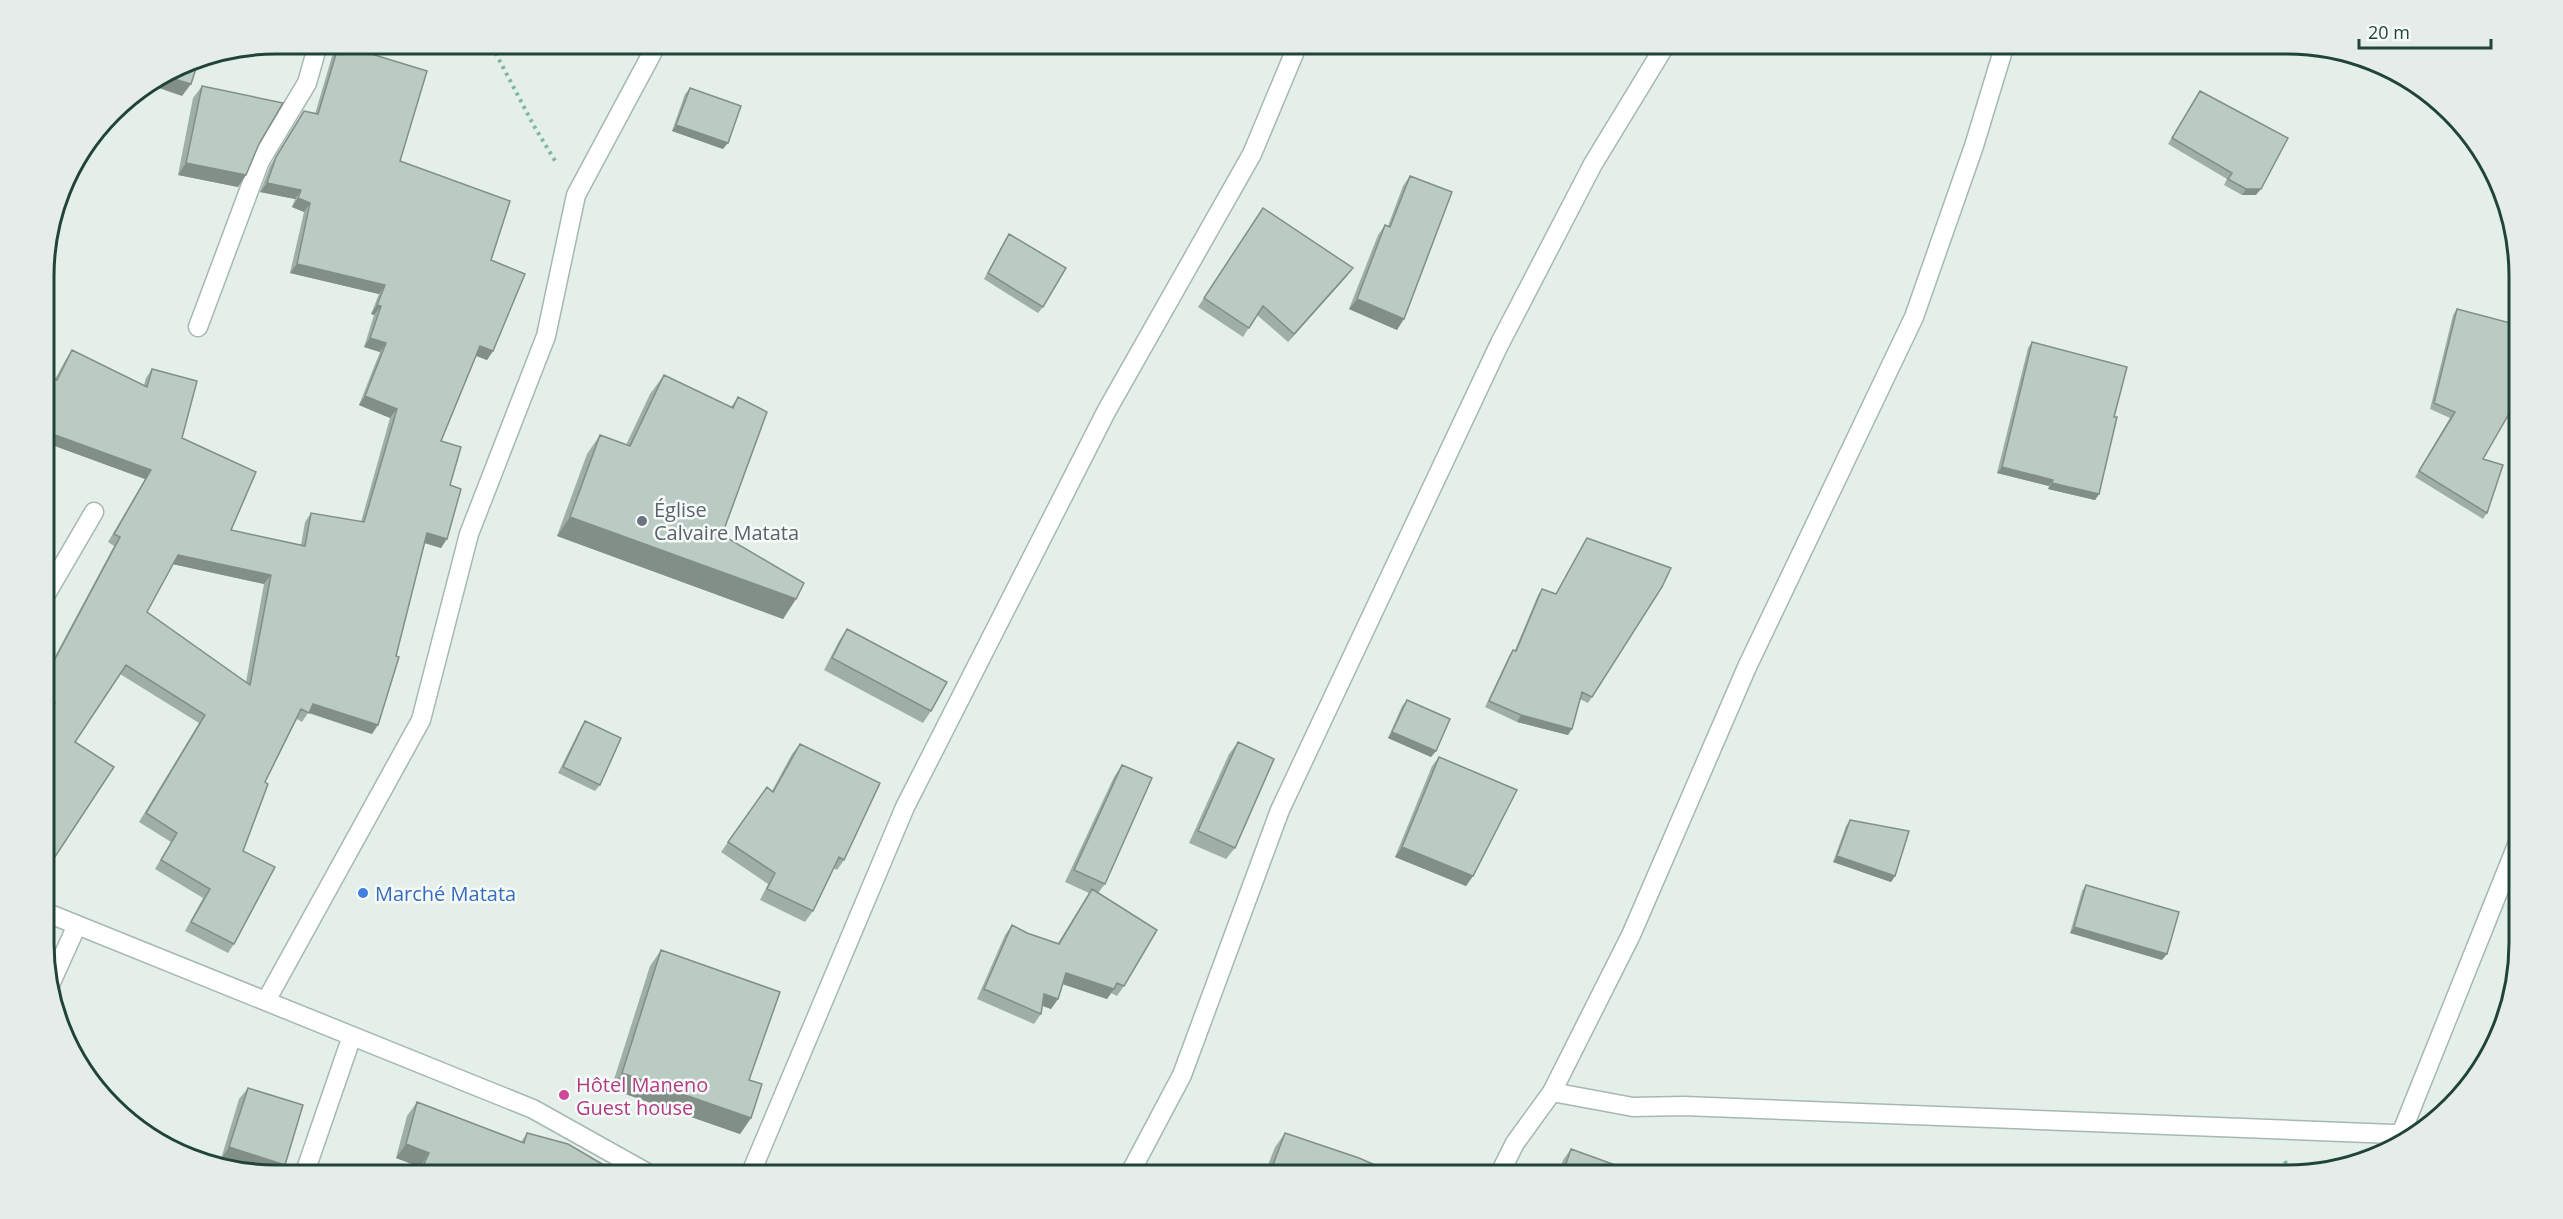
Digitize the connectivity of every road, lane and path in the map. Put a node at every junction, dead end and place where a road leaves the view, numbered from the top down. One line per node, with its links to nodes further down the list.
1 (315, 54): 8 (street)
2 (496, 54): 7 (path)
3 (652, 54): 7 (street)
4 (1294, 54): 22 (street)
5 (1660, 54): 23 (street)
6 (2003, 54): 17 (street)
7 (576, 195): 15 (street)
8 (198, 327)
9 (94, 512): 10 (street)
10 (54, 581)
11 (2509, 867): 18 (street)
12 (54, 916): 13 (street)
13 (77, 925): 14 (street); 15 (street)
14 (56, 972)
15 (266, 1001): 16 (street)
16 (352, 1036): 20 (street); 21 (street)
17 (1552, 1092): 19 (street); 24 (street)
18 (2412, 1127)
19 (2400, 1134)
20 (308, 1165)
21 (633, 1165)
22 (754, 1165)
23 (1134, 1165)
24 (1504, 1165)

